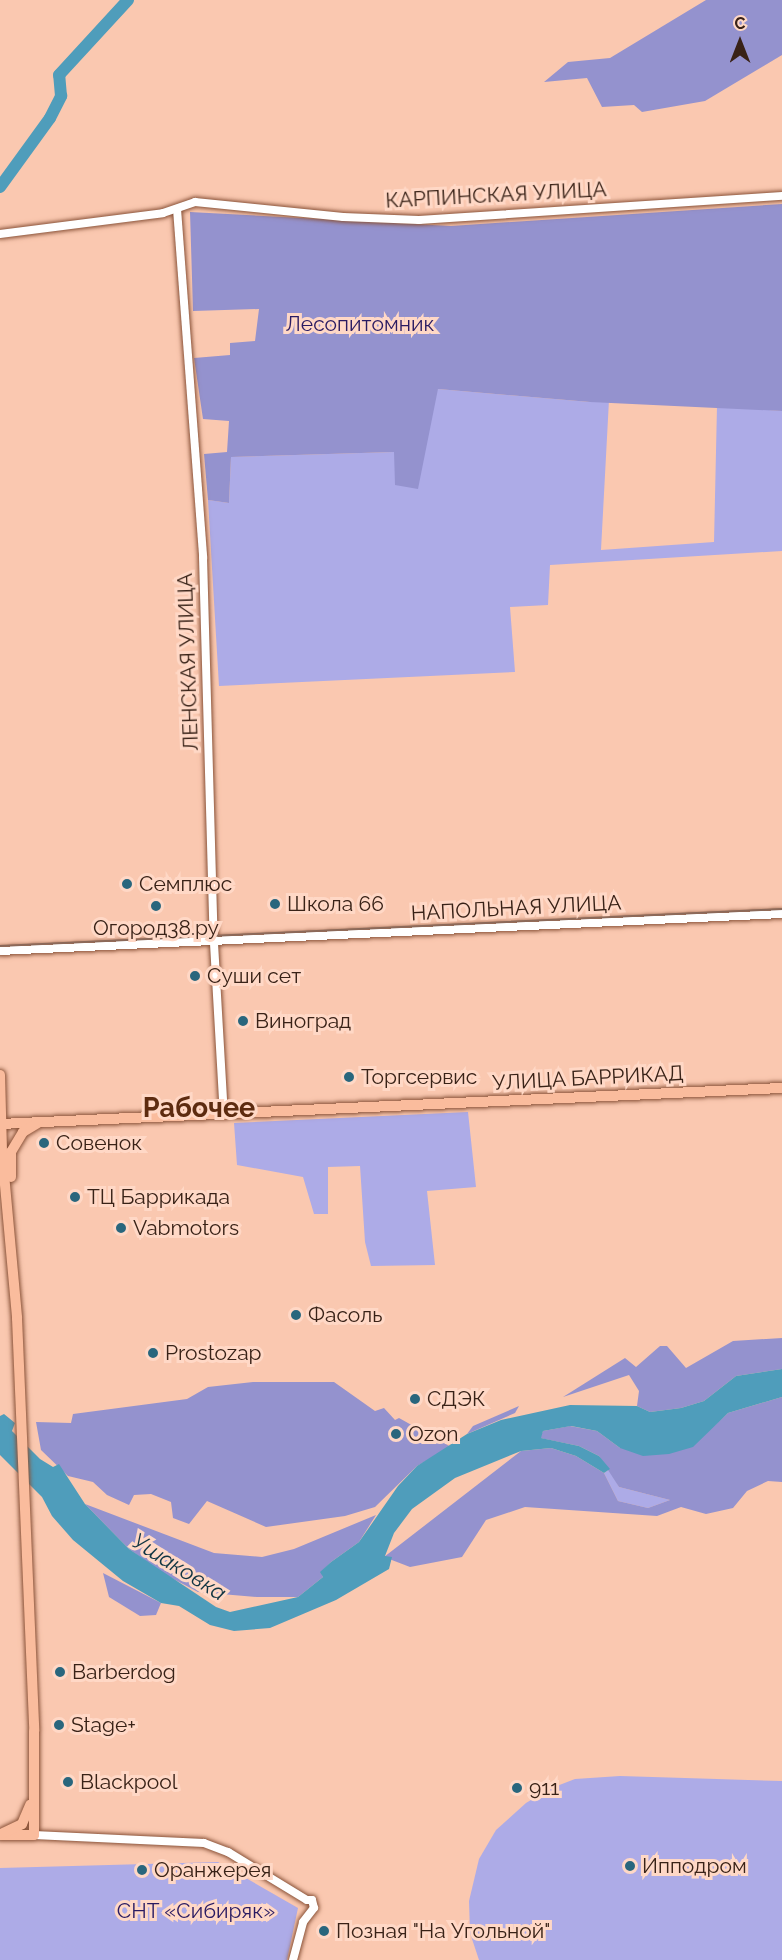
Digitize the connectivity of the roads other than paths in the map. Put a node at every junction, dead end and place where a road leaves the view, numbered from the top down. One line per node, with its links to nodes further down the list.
1 (782, 196): 2 (street, КАРПИНСКАЯ УЛИЦА)
2 (177, 209): 3 (street, КАРПИНСКАЯ УЛИЦА); 5 (street, ЛЕНСКАЯ УЛИЦА)
3 (0, 234)
4 (782, 914): 5 (street, НАПОЛЬНАЯ УЛИЦА)
5 (214, 941): 6 (street, НАПОЛЬНАЯ УЛИЦА); 9 (street, ЛЕНСКАЯ УЛИЦА)
6 (0, 951)
7 (0, 1075): 11 (main road)
8 (782, 1088): 9 (main road, УЛИЦА БАРРИКАД)
9 (224, 1115): 10 (main road, УЛИЦА БАРРИКАД)
10 (39, 1122): 11 (main road, УЛИЦА БАРРИКАД); 13 (main road)
11 (1, 1124): 12 (main road)
12 (1, 1150): 13 (main road)
13 (12, 1246): 14 (main road)
14 (33, 1775): 15 (main road); 16 (main road)
15 (0, 1834): 16 (main road)
16 (34, 1835): 17 (street)
17 (293, 1960)

